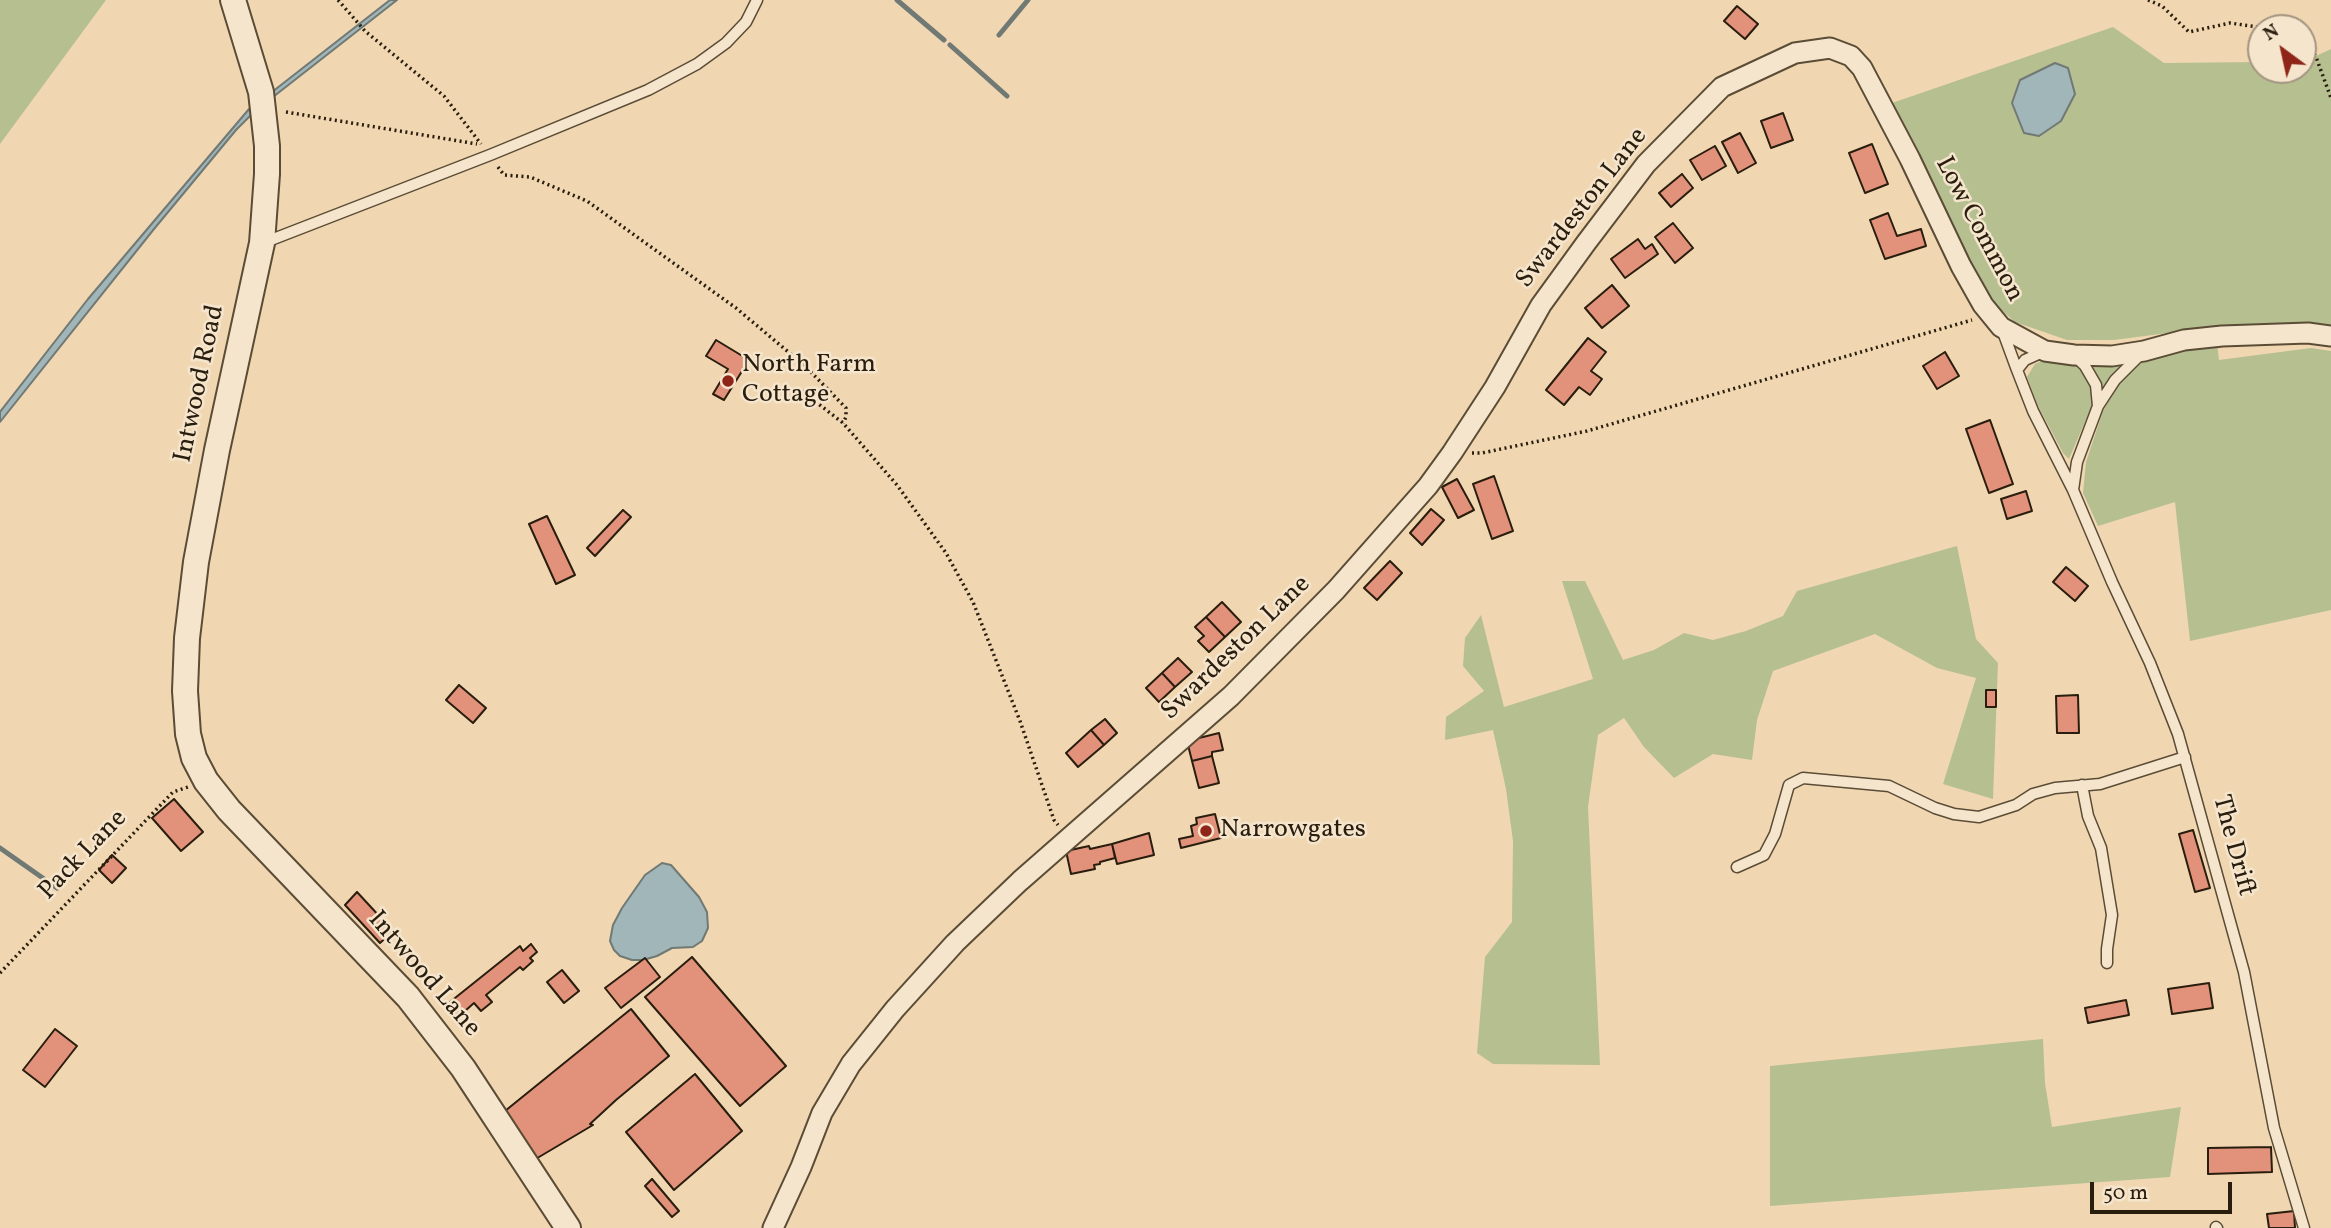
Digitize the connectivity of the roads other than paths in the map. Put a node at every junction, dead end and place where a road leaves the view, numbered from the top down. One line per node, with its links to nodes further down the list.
1 (233, 0): 4 (street, Intwood Road)
2 (757, 0): 4 (lane)
3 (1722, 87): 5 (street, Low Common); 19 (street, Swardeston Lane)
4 (262, 243): 14 (street, Intwood Road)
5 (1996, 321): 7 (street, Low Common); 10 (lane, The Drift)
6 (2331, 336): 8 (street, Low Common)
7 (2045, 351): 9 (street, Low Common); 10 (lane)
8 (2144, 351): 9 (street, Low Common); 11 (lane)
9 (2074, 355): 11 (lane)
10 (2017, 370): 12 (lane, The Drift)
11 (2098, 406): 12 (lane)
12 (2073, 490): 13 (lane, The Drift)
13 (2185, 757): 15 (lane); 20 (lane, The Drift)
14 (206, 781): 18 (street, Intwood Lane)
15 (2082, 785): 16 (lane); 17 (lane)
16 (1737, 867)
17 (2107, 963)
18 (568, 1228)
19 (773, 1228)
20 (2304, 1228)

